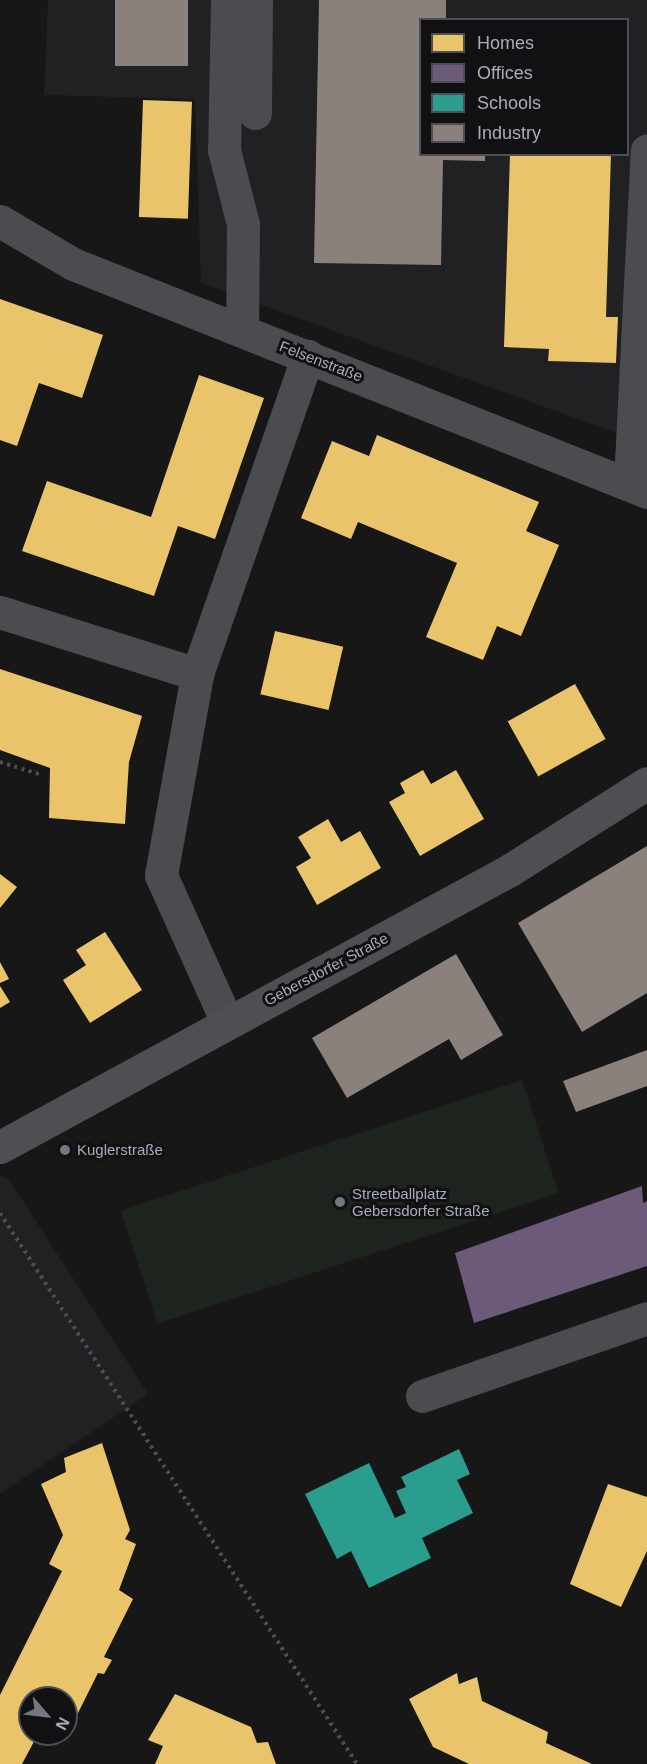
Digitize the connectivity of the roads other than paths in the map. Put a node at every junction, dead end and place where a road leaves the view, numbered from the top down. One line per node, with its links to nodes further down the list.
1 (227, 0): 6 (street)
2 (256, 0): 3 (street)
3 (255, 113)
4 (647, 150): 8 (street)
5 (0, 221): 6 (street, Felsenstraße)
6 (242, 330): 7 (street, Felsenstraße)
7 (308, 356): 8 (street, Felsenstraße); 10 (street)
8 (639, 487)
9 (0, 612): 10 (street)
10 (197, 674): 12 (street)
11 (647, 783): 12 (main road, Gebersdorfer Straße)
12 (227, 1022): 13 (main road, Gebersdorfer Straße)
13 (0, 1147)
14 (647, 1318): 15 (street)
15 (422, 1396)

